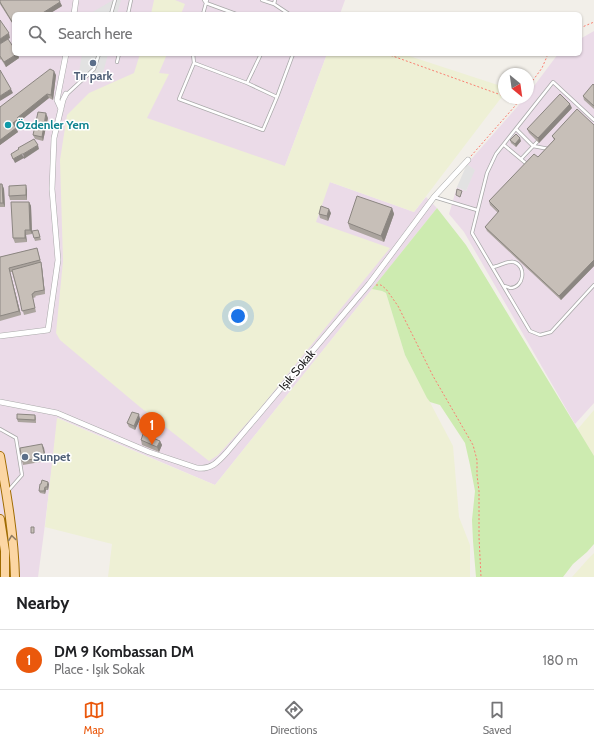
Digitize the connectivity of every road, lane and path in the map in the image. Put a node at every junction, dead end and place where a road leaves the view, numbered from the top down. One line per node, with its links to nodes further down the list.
1 (76, 0): 8 (street)
2 (115, 0): 9 (lane)
3 (131, 0): 10 (lane)
4 (262, 0): 7 (lane)
5 (275, 0): 7 (lane)
6 (205, 1): 11 (lane); 12 (lane)
7 (274, 4): 13 (lane)
8 (74, 12)
9 (112, 12)
10 (128, 12)
11 (203, 12)
12 (231, 12)
13 (286, 12)
14 (594, 22): 15 (path)
15 (582, 27)
16 (66, 56): 32 (street)
17 (98, 56): 28 (lane)
18 (118, 56): 24 (lane)
19 (193, 56): 25 (lane)
20 (260, 56): 27 (lane)
21 (292, 56): 30 (lane)
22 (393, 56): 29 (path)
23 (547, 56): 26 (path)
24 (117, 62)
25 (194, 63): 27 (lane); 30 (lane)
26 (534, 79)
27 (247, 83): 30 (lane)
28 (66, 94): 32 (street)
29 (498, 94)
30 (277, 97)
31 (516, 104): 40 (path)
32 (61, 109): 48 (street)
33 (594, 120): 34 (lane)
34 (516, 130): 36 (lane); 37 (lane)
35 (538, 141): 37 (lane)
36 (504, 145): 39 (lane); 43 (lane)
37 (533, 146): 38 (lane); 39 (lane)
38 (551, 149)
39 (521, 159): 41 (lane)
40 (468, 160): 42 (street, Işık Sokak)
41 (528, 165)
42 (434, 197): 43 (lane); 45 (street, Işık Sokak)
43 (477, 210): 44 (lane)
44 (492, 267): 47 (lane); 47 (lane)
45 (369, 284): 49 (street, Işık Sokak); 56 (path)
46 (594, 285): 47 (lane)
47 (503, 286)
48 (0, 336)
49 (0, 402)
50 (0, 429): 52 (lane)
51 (0, 456): 52 (main road)
52 (6, 493): 55 (main road, one-way to 52)
53 (0, 519): 54 (main road)
54 (4, 574)
55 (15, 577)
56 (481, 577)

